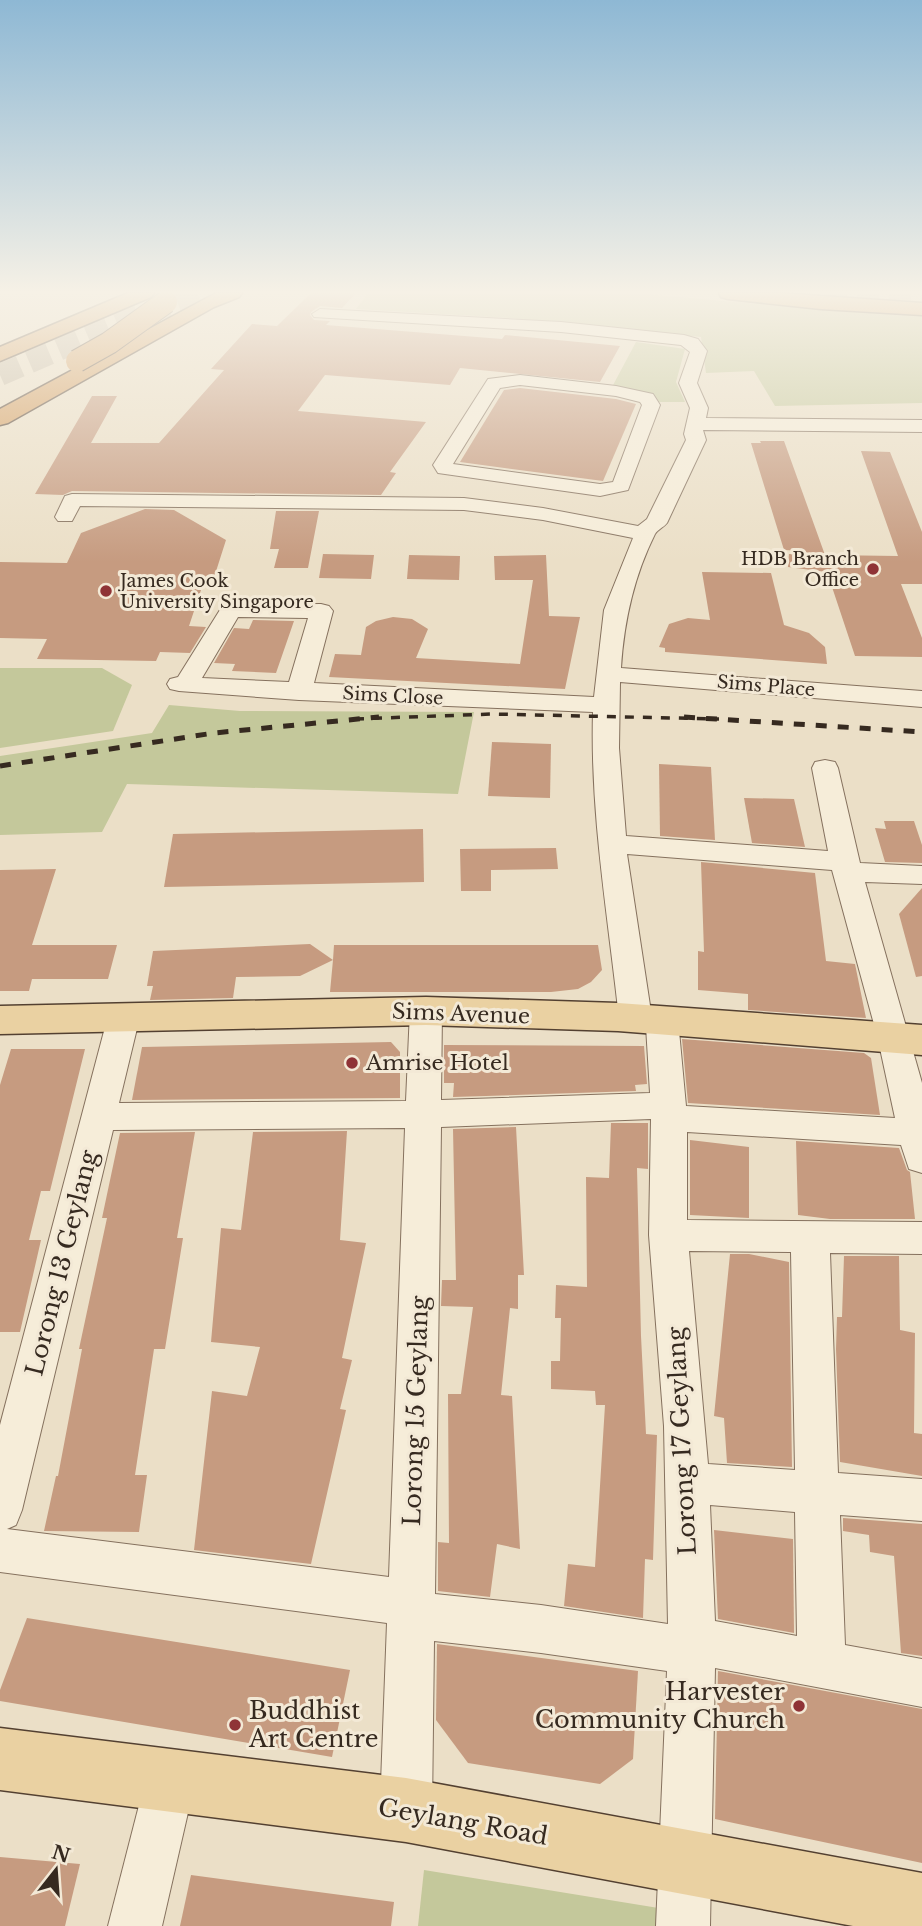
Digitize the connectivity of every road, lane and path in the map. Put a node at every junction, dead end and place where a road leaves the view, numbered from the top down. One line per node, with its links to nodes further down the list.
1 (34, 383): 7 (highway)
2 (37, 383): 9 (highway)
3 (63, 383): 11 (highway)
4 (495, 383): 8 (street)
5 (545, 383): 8 (street)
6 (688, 383): 12 (street)
7 (0, 400)
8 (664, 406): 12 (street)
9 (0, 407)
10 (922, 414): 12 (street)
11 (0, 418)
12 (697, 419): 13 (street); 15 (street, Lorong 17 Geylang)
13 (922, 426)
14 (68, 509): 15 (street)
15 (646, 531): 16 (street, Lorong 17 Geylang)
16 (609, 674): 18 (street, Sims Place); 19 (street, Lorong 17 Geylang)
17 (299, 691): 17 (street, Sims Close); 19 (street, Sims Close)
18 (922, 699)
19 (608, 705): 21 (street, Lorong 17 Geylang)
20 (825, 768): 22 (street)
21 (612, 844): 22 (street); 26 (street, Lorong 17 Geylang)
22 (846, 867): 23 (street); 28 (street)
23 (922, 874)
24 (426, 1011): 25 (main road, Sims Avenue); 26 (main road, Sims Avenue); 30 (street, Lorong 15 Geylang)
25 (124, 1016): 27 (main road, Sims Avenue); 31 (street, Lorong 13 Geylang)
26 (638, 1019): 28 (main road, Sims Avenue); 29 (street, Lorong 17 Geylang)
27 (0, 1020)
28 (909, 1039): 32 (street)
29 (669, 1111): 30 (street); 32 (street); 33 (street, Lorong 17 Geylang)
30 (422, 1113): 31 (street); 41 (street, Lorong 15 Geylang)
31 (97, 1117): 39 (street, Lorong 13 Geylang)
32 (920, 1142)
33 (668, 1235): 34 (street); 36 (street, Lorong 17 Geylang)
34 (810, 1236): 35 (street); 37 (street)
35 (922, 1238)
36 (687, 1483): 37 (street); 42 (street, Lorong 17 Geylang)
37 (817, 1493): 38 (street); 43 (street)
38 (922, 1500)
39 (0, 1510)
40 (0, 1550): 41 (street)
41 (410, 1609): 42 (street); 47 (street, Lorong 15 Geylang)
42 (692, 1642): 43 (street); 48 (street, Lorong 17 Geylang)
43 (822, 1664): 44 (street)
44 (922, 1683)
45 (0, 1759): 46 (main road, Geylang Road)
46 (170, 1782): 47 (main road, Geylang Road); 50 (street)
47 (405, 1810): 48 (main road, Geylang Road)
48 (683, 1861): 49 (main road, Geylang Road); 51 (street, Lorong 17 Geylang)
49 (922, 1906)
50 (135, 1926)
51 (683, 1926)

